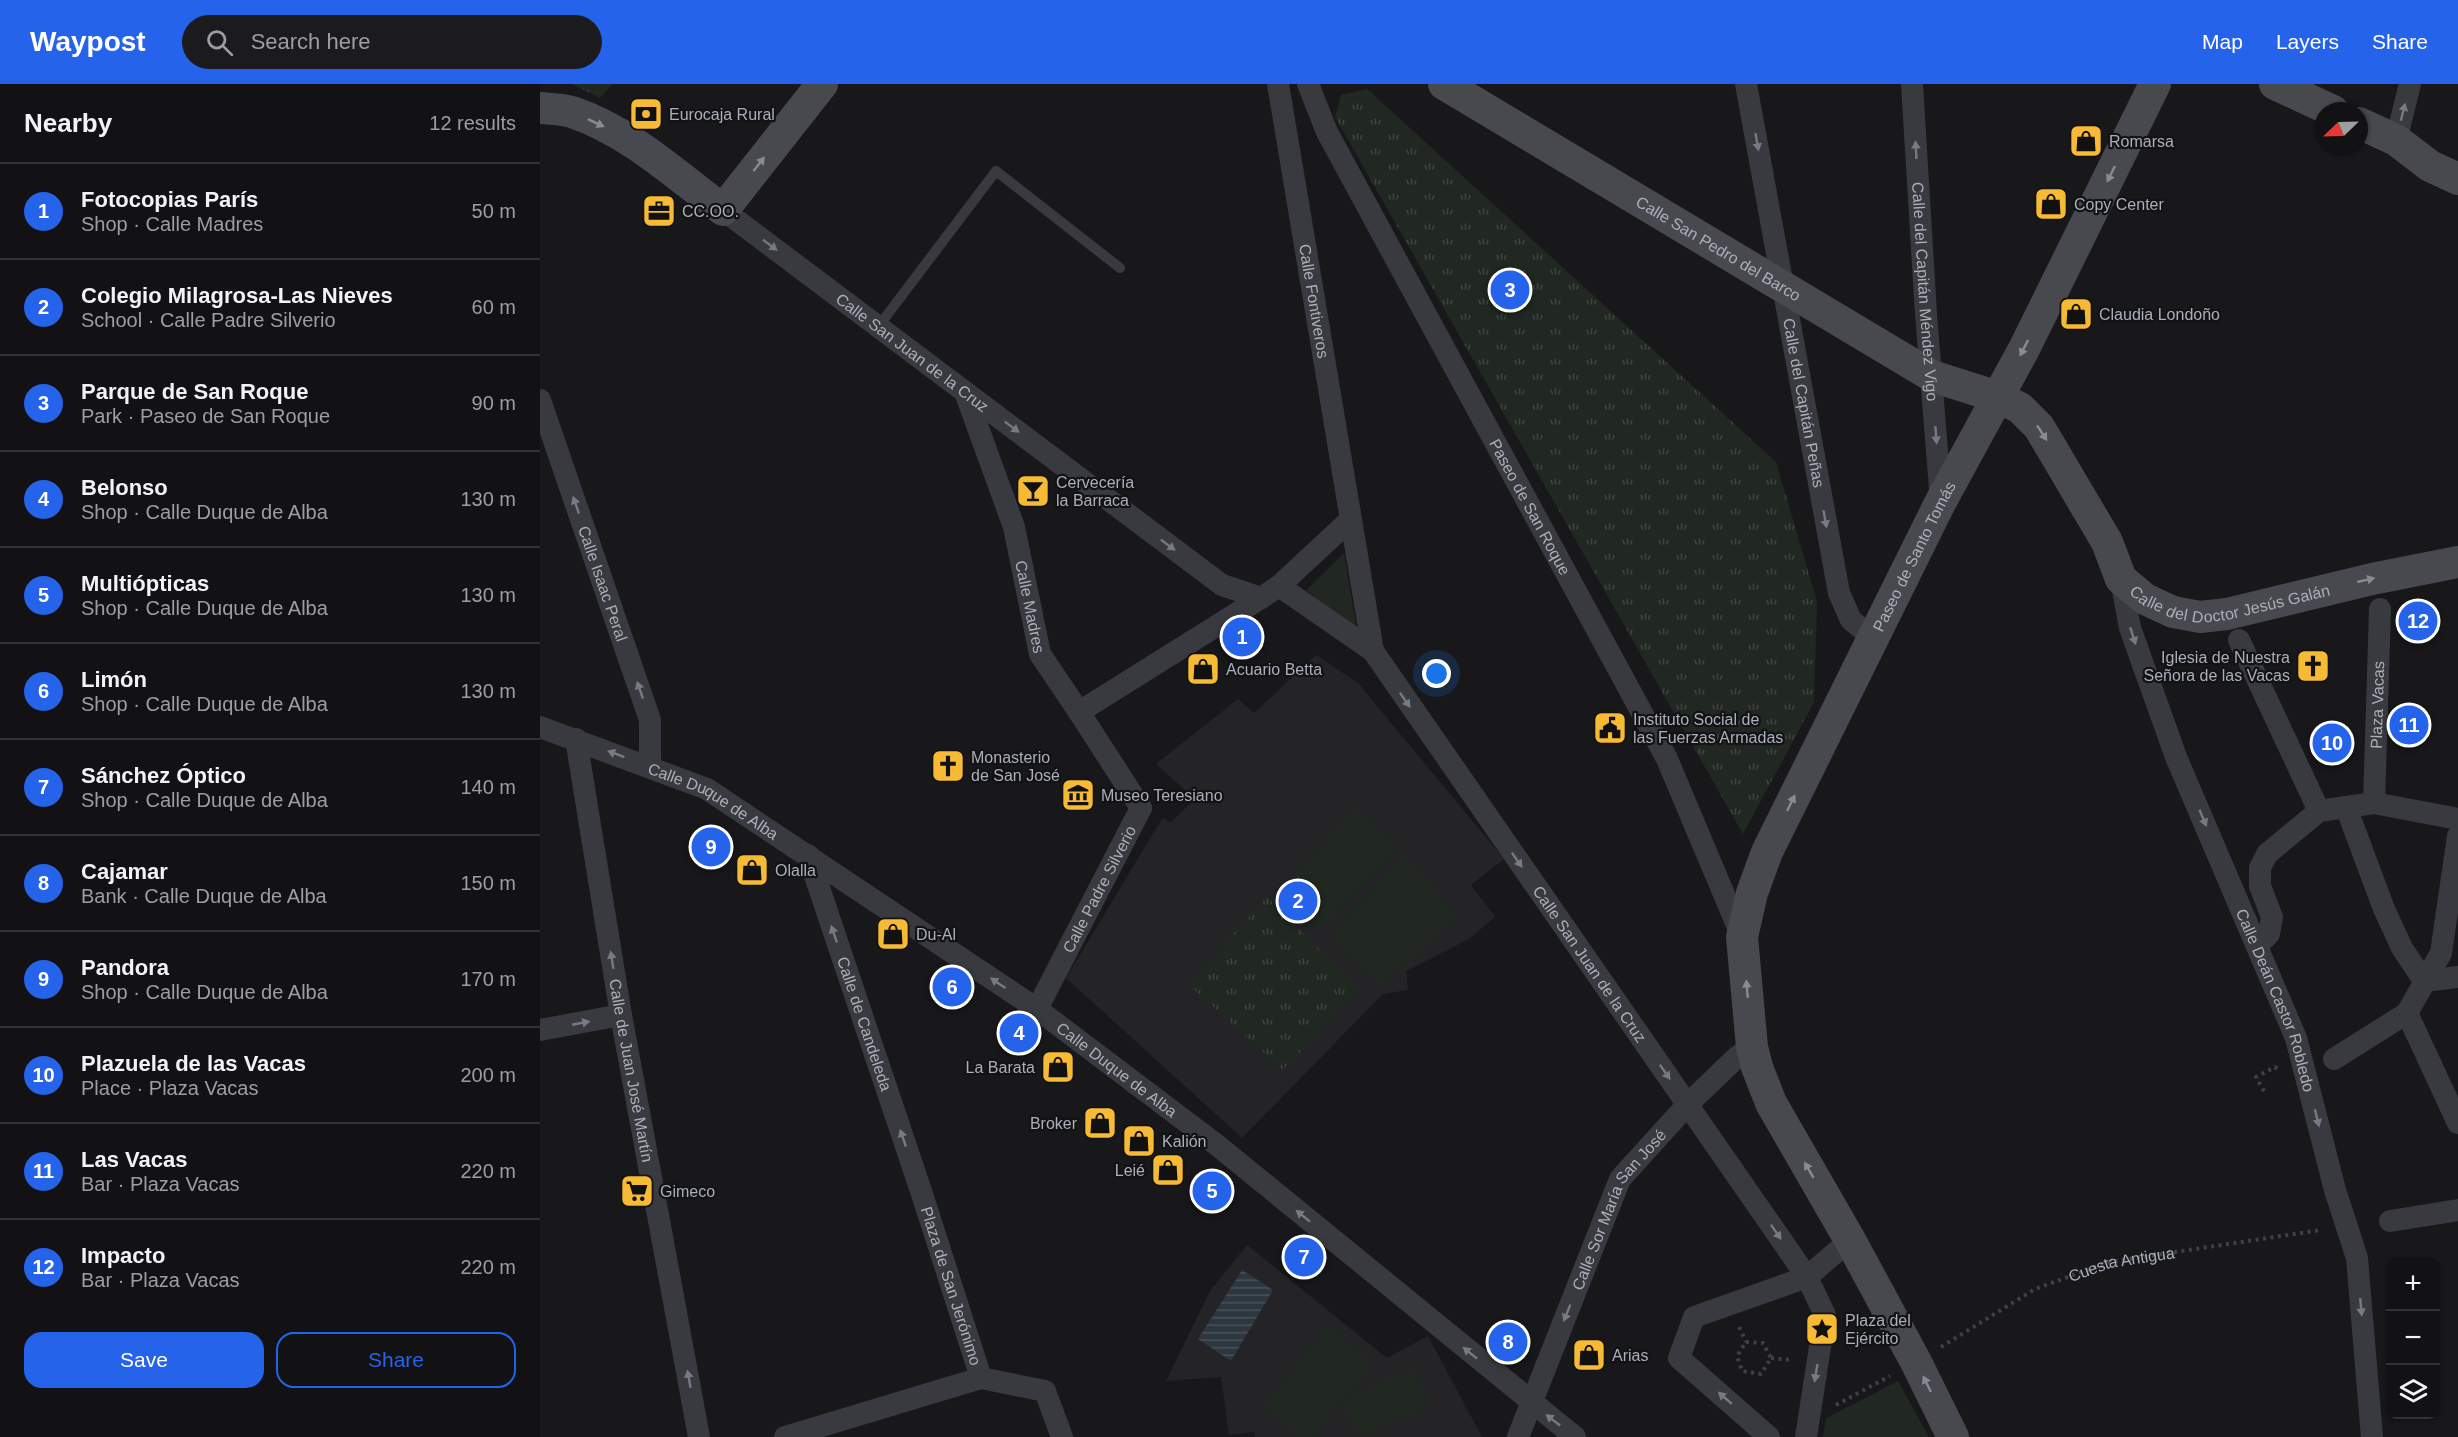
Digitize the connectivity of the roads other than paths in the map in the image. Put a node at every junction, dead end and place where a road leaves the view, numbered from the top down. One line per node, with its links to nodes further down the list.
1 (822, 84): 15 (street, one-way to 1)
2 (1278, 84): 24 (street, Calle Fontiveros)
3 (1308, 84): 42 (street, Paseo de San Roque)
4 (1444, 84): 17 (street, Calle San Pedro del Barco)
5 (1746, 84): 17 (street, Calle del Capitán Peñas, one-way to 17)
6 (1912, 84): 19 (street, Calle del Capitán Méndez Vigo, one-way to 6)
7 (2155, 84): 21 (street, Paseo de Santo Tomás, one-way to 21)
8 (2275, 84): 10 (street)
9 (2410, 84): 13 (street, one-way to 9)
10 (2314, 102)
11 (540, 108): 15 (street, Calle San Juan de la Cruz, one-way to 15)
12 (2368, 127): 13 (street)
13 (2396, 140): 14 (street)
14 (2458, 179)
15 (723, 210): 18 (street, Calle San Juan de la Cruz, one-way to 18)
16 (1120, 268): 18 (lane)
17 (1782, 288): 19 (street, Calle San Pedro del Barco); 29 (street, Calle del Capitán Peñas, one-way to 29)
18 (878, 327): 20 (street, Calle San Juan de la Cruz)
19 (1932, 376): 21 (street, Calle San Pedro del Barco); 23 (street, Calle del Capitán Méndez Vigo, one-way to 23)
20 (965, 392): 27 (street, Calle San Juan de la Cruz, one-way to 27); 32 (street, Calle Madres)
21 (1998, 397): 23 (street, Paseo de Santo Tomás); 26 (street, Calle del Doctor Jesús Galán, one-way to 26)
22 (540, 400): 35 (street, Calle Isaac Peral, one-way to 22)
23 (1941, 501): 29 (street, Paseo de Santo Tomás)
24 (1350, 520): 27 (street); 31 (street, Calle San Juan de la Cruz)
25 (2458, 562): 26 (street, Calle del Doctor Jesús Galán, one-way to 25)
26 (2121, 579): 43 (street, Calle Deán Castor Robledo, one-way to 43)
27 (1270, 592): 31 (street, Calle San Juan de la Cruz); 32 (street)
28 (2380, 609): 36 (street, Plaza Vacas)
29 (1873, 639): 42 (street, Paseo de Santo Tomás, one-way to 29)
30 (2239, 640): 38 (street)
31 (1373, 651): 52 (street, Calle San Juan de la Cruz, one-way to 52)
32 (1079, 712): 46 (street, Calle Padre Silverio)
33 (540, 727): 34 (street, Calle Duque de Alba)
34 (576, 740): 35 (street, Calle Duque de Alba, one-way to 34); 48 (street, Calle de Juan José Martín, one-way to 34)
35 (650, 767): 41 (street, Calle Duque de Alba)
36 (2374, 803): 37 (street); 39 (street)
37 (2346, 807): 38 (street); 45 (street)
38 (2319, 811): 43 (street)
39 (2458, 819)
40 (2458, 836): 45 (street)
41 (808, 855): 46 (street, Calle Duque de Alba, one-way to 41); 54 (street, Calle de Candeleda, one-way to 41)
42 (1742, 937): 50 (street, Paseo de Santo Tomás, one-way to 42)
43 (2258, 946): 70 (street, Calle Deán Castor Robledo, one-way to 70)
44 (2458, 978): 45 (street)
45 (2424, 981): 47 (street)
46 (1038, 1009): 60 (street, Calle Duque de Alba, one-way to 46)
47 (2407, 1013): 51 (street); 53 (street)
48 (621, 1015): 49 (street, one-way to 48); 63 (street, Calle de Juan José Martín, one-way to 48)
49 (540, 1030)
50 (1752, 1047): 52 (street, Calle Sor María San José); 57 (street, Paseo de Santo Tomás, one-way to 50)
51 (2334, 1059)
52 (1688, 1104): 58 (street, Calle San Juan de la Cruz, one-way to 58); 60 (street, Calle Sor María San José, one-way to 60)
53 (2458, 1123)
54 (922, 1194): 59 (street, Plaza de San Jerónimo)
55 (2458, 1210): 56 (street)
56 (2390, 1221)
57 (1844, 1230): 58 (street); 69 (street, one-way to 57)
58 (1807, 1277): 61 (street, one-way to 61); 68 (street, one-way to 58)
59 (981, 1378): 62 (street, Plaza de San Jerónimo); 65 (street, Plaza de San Jerónimo)
60 (1532, 1403): 66 (street, Calle Sor María San José); 67 (street, Calle Duque de Alba, one-way to 60)
61 (1808, 1428)
62 (826, 1432): 64 (street, Plaza de San Jerónimo)
63 (699, 1437)
64 (785, 1437)
65 (1062, 1437)
66 (1518, 1437)
67 (1575, 1437)
68 (1768, 1437)
69 (1953, 1437)
70 (2372, 1437)

